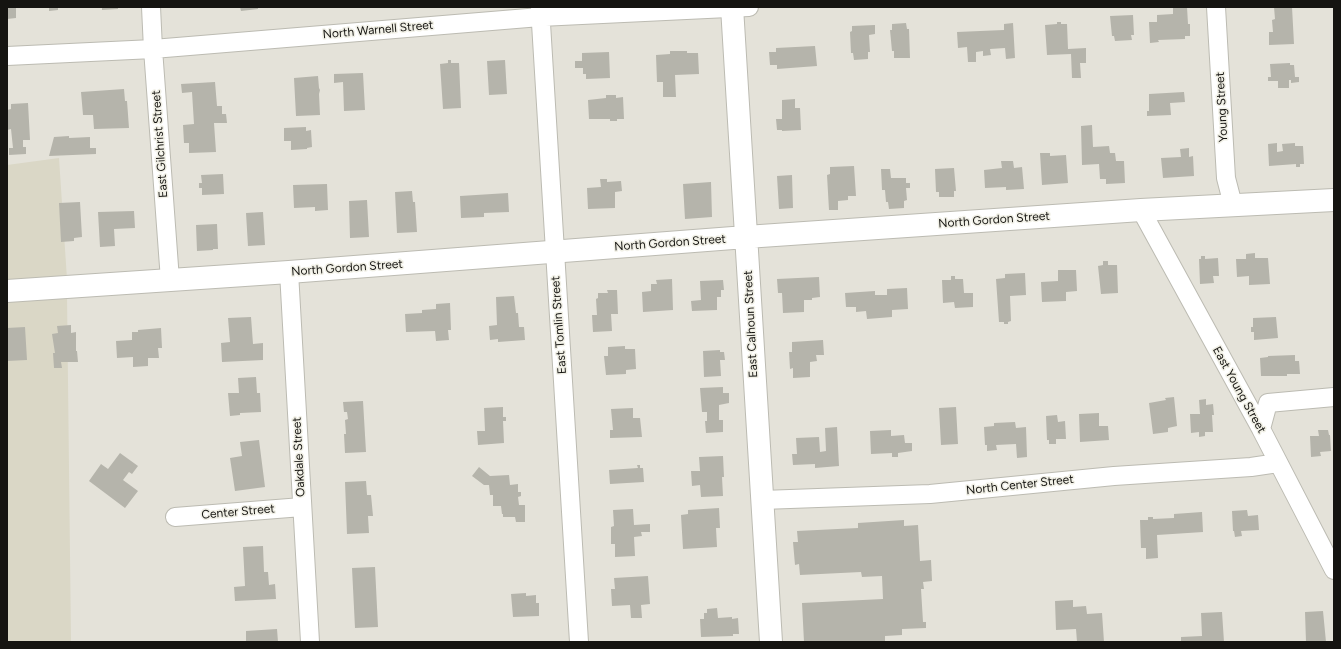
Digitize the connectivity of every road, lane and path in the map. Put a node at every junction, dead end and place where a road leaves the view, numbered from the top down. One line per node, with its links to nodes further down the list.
1 (151, 7): 5 (street, East Gilchrist Street)
2 (737, 7): 4 (street, North Warnell Street); 10 (street, East Calhoun Street)
3 (1216, 7): 8 (street, Young Street)
4 (540, 12): 5 (street, North Warnell Street); 11 (street, East Tomlin Street)
5 (153, 49): 6 (street, North Warnell Street); 13 (street, East Gilchrist Street)
6 (7, 56)
7 (1334, 200): 8 (street, North Gordon Street)
8 (1234, 205): 9 (street, North Gordon Street)
9 (1141, 210): 10 (street, North Gordon Street); 16 (street, East Young Street)
10 (746, 237): 11 (street, North Gordon Street); 18 (street, East Calhoun Street)
11 (555, 252): 12 (street, North Gordon Street); 23 (street, East Tomlin Street)
12 (289, 272): 13 (street, North Gordon Street); 19 (street, Oakdale Street)
13 (170, 280): 14 (street, North Gordon Street)
14 (7, 291)
15 (1334, 397): 16 (street)
16 (1260, 429): 17 (street, East Young Street)
17 (1278, 463): 18 (street, North Center Street); 21 (street, East Young Street)
18 (762, 500): 24 (street, East Calhoun Street)
19 (302, 507): 20 (street, Center Street); 22 (street, Oakdale Street)
20 (175, 517)
21 (1334, 569)
22 (310, 642)
23 (579, 642)
24 (771, 642)

